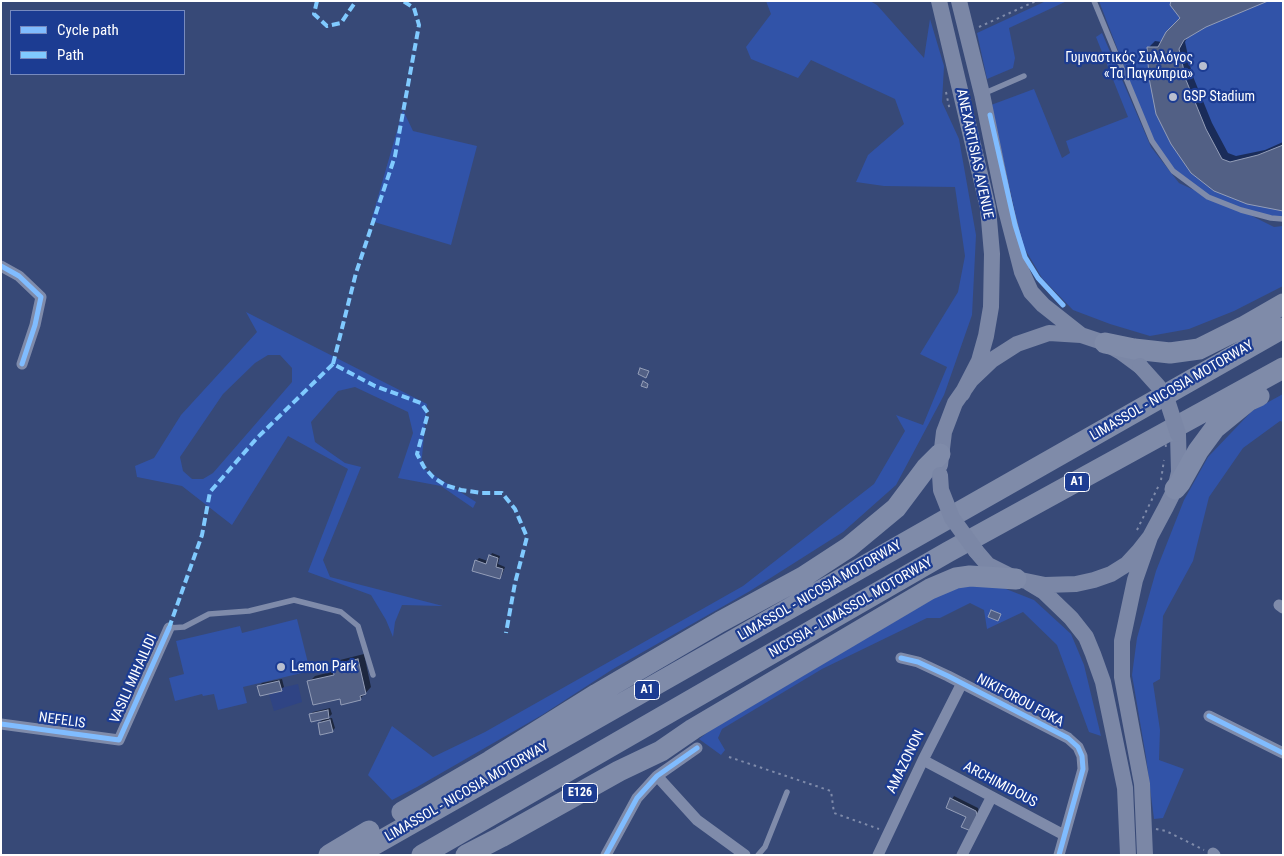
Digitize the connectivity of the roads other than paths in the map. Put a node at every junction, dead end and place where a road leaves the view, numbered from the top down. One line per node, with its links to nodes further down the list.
1 (939, 1): 15 (main road, ANEXARTISIAS AVENUE)
2 (959, 1): 5 (main road, ANEXARTISIAS AVENUE)
3 (1094, 1): 6 (lane)
4 (1024, 76): 5 (lane)
5 (982, 94): 10 (main road, ANEXARTISIAS AVENUE)
6 (1283, 219)
7 (1, 266): 12 (street)
8 (1283, 304): 11 (highway)
9 (1283, 328): 36 (highway, LIMASSOL - NICOSIA MOTORWAY / A1)
10 (1081, 335): 11 (main road); 15 (main road)
11 (1105, 343): 17 (main road, bridge)
12 (22, 364)
13 (1283, 368): 37 (highway, NICOSIA - LIMASSOL MOTORWAY / A1)
14 (1283, 382): 17 (highway)
15 (962, 394): 16 (main road)
16 (940, 465): 19 (main road, bridge); 35 (highway)
17 (1174, 489): 18 (main road)
18 (1143, 533): 19 (main road); 46 (main road)
19 (1021, 580): 26 (highway); 45 (main road)
20 (169, 628): 22 (lane); 27 (street, VASILI MIHAILIDI)
21 (901, 658): 23 (street, NIKIFOROU FOKA)
22 (373, 675)
23 (962, 683): 29 (street, AMAZONON); 33 (street, NIKIFOROU FOKA)
24 (1209, 716): 28 (street)
25 (1, 724): 27 (street, NEFELIS)
26 (695, 739): 30 (street); 34 (highway); 38 (highway, E126)
27 (119, 740)
28 (1283, 754)
29 (923, 760): 32 (street, ARCHIMIDOUS); 42 (street, AMAZONON)
30 (657, 776): 39 (street); 40 (street)
31 (787, 792): 41 (lane)
32 (992, 798): 33 (street, ARCHIMIDOUS); 43 (street)
33 (1064, 835): 44 (street, NIKIFOROU FOKA)
34 (443, 854)
35 (328, 855)
36 (356, 855)
37 (422, 855)
38 (466, 855)
39 (606, 855)
40 (745, 855)
41 (758, 855)
42 (878, 855)
43 (962, 855)
44 (1059, 855)
45 (1128, 855)
46 (1145, 855)

